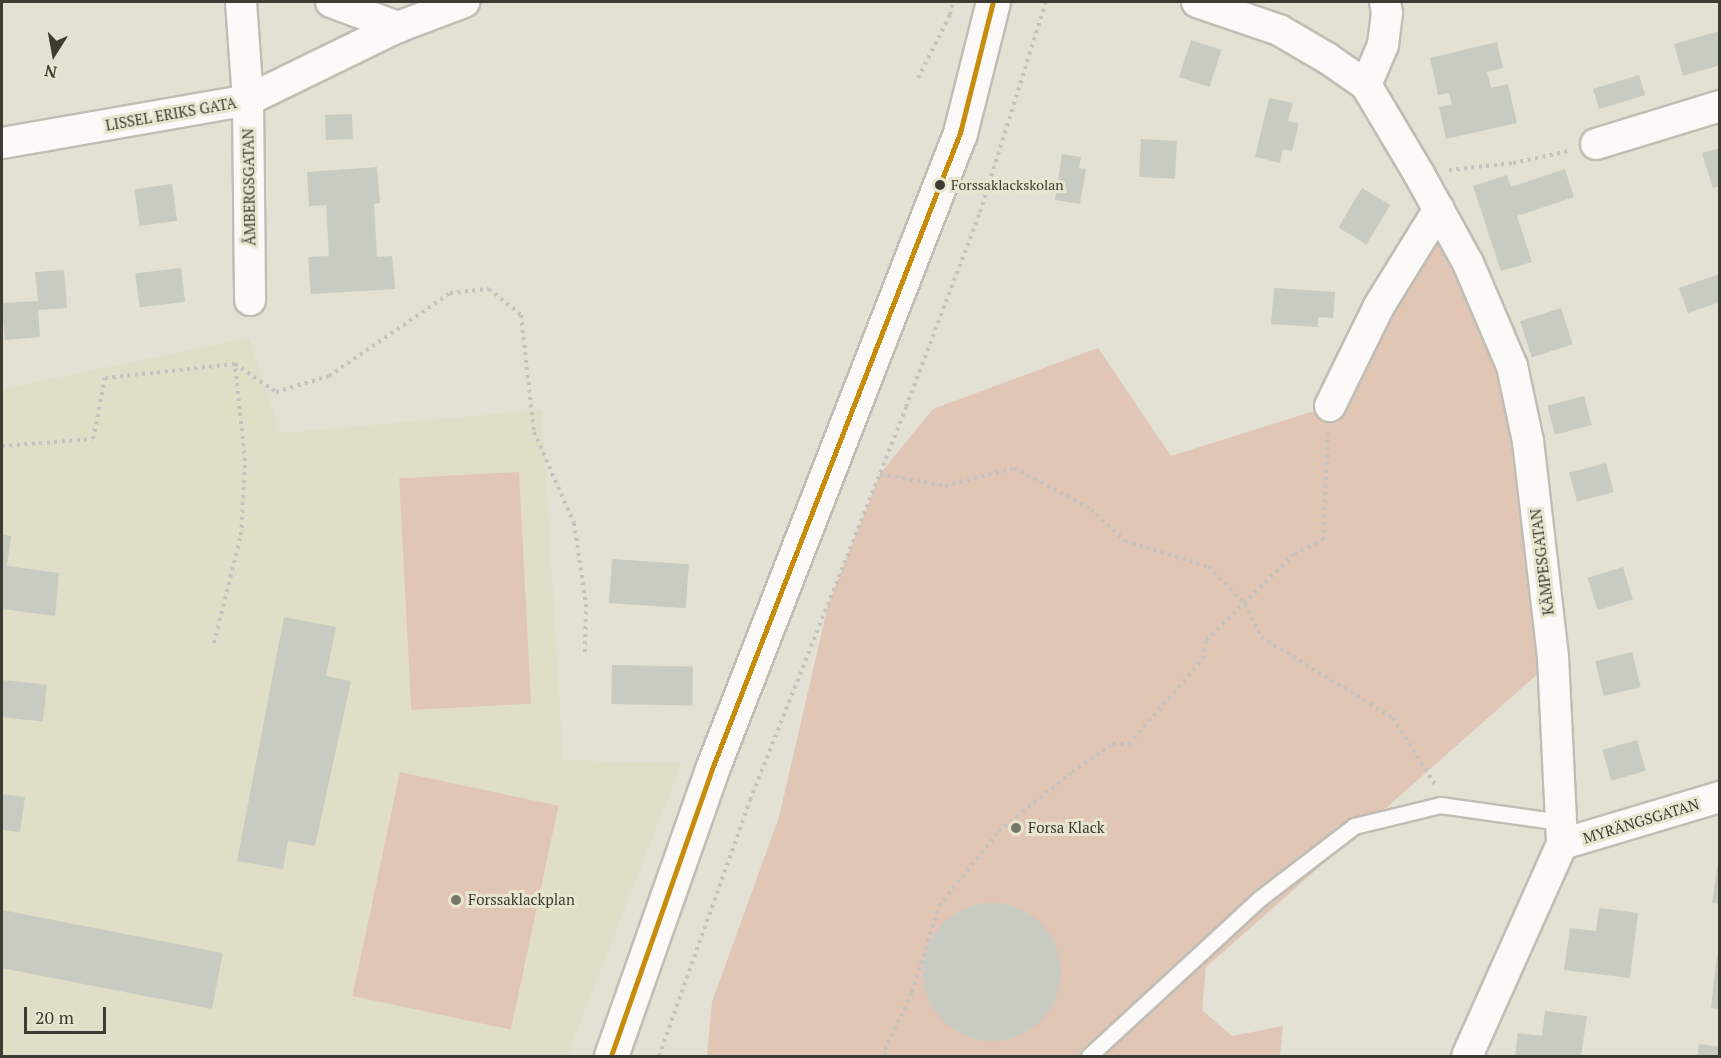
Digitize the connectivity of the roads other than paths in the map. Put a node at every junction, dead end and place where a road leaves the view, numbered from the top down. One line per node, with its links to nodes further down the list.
1 (241, 2): 9 (street, ÅMBERGSGATAN)
2 (331, 2): 7 (street)
3 (464, 2): 7 (street, LISSEL ERIKS GATA)
4 (993, 2): 18 (street)
5 (1197, 2): 8 (street, KÄMPESGATAN)
6 (1385, 2): 8 (street)
7 (398, 27): 9 (street, LISSEL ERIKS GATA)
8 (1366, 85): 13 (street, KÄMPESGATAN)
9 (248, 100): 11 (street, LISSEL ERIKS GATA); 14 (street, ÅMBERGSGATAN)
10 (1719, 106): 12 (street)
11 (2, 143)
12 (1596, 144)
13 (1439, 209): 15 (street); 17 (street, KÄMPESGATAN)
14 (250, 300)
15 (1330, 406)
16 (1719, 797): 17 (street, MYRÄNGSGATAN)
17 (1562, 833): 19 (lane); 20 (street, KÄMPESGATAN)
18 (611, 1056)
19 (1089, 1056)
20 (1467, 1056)

